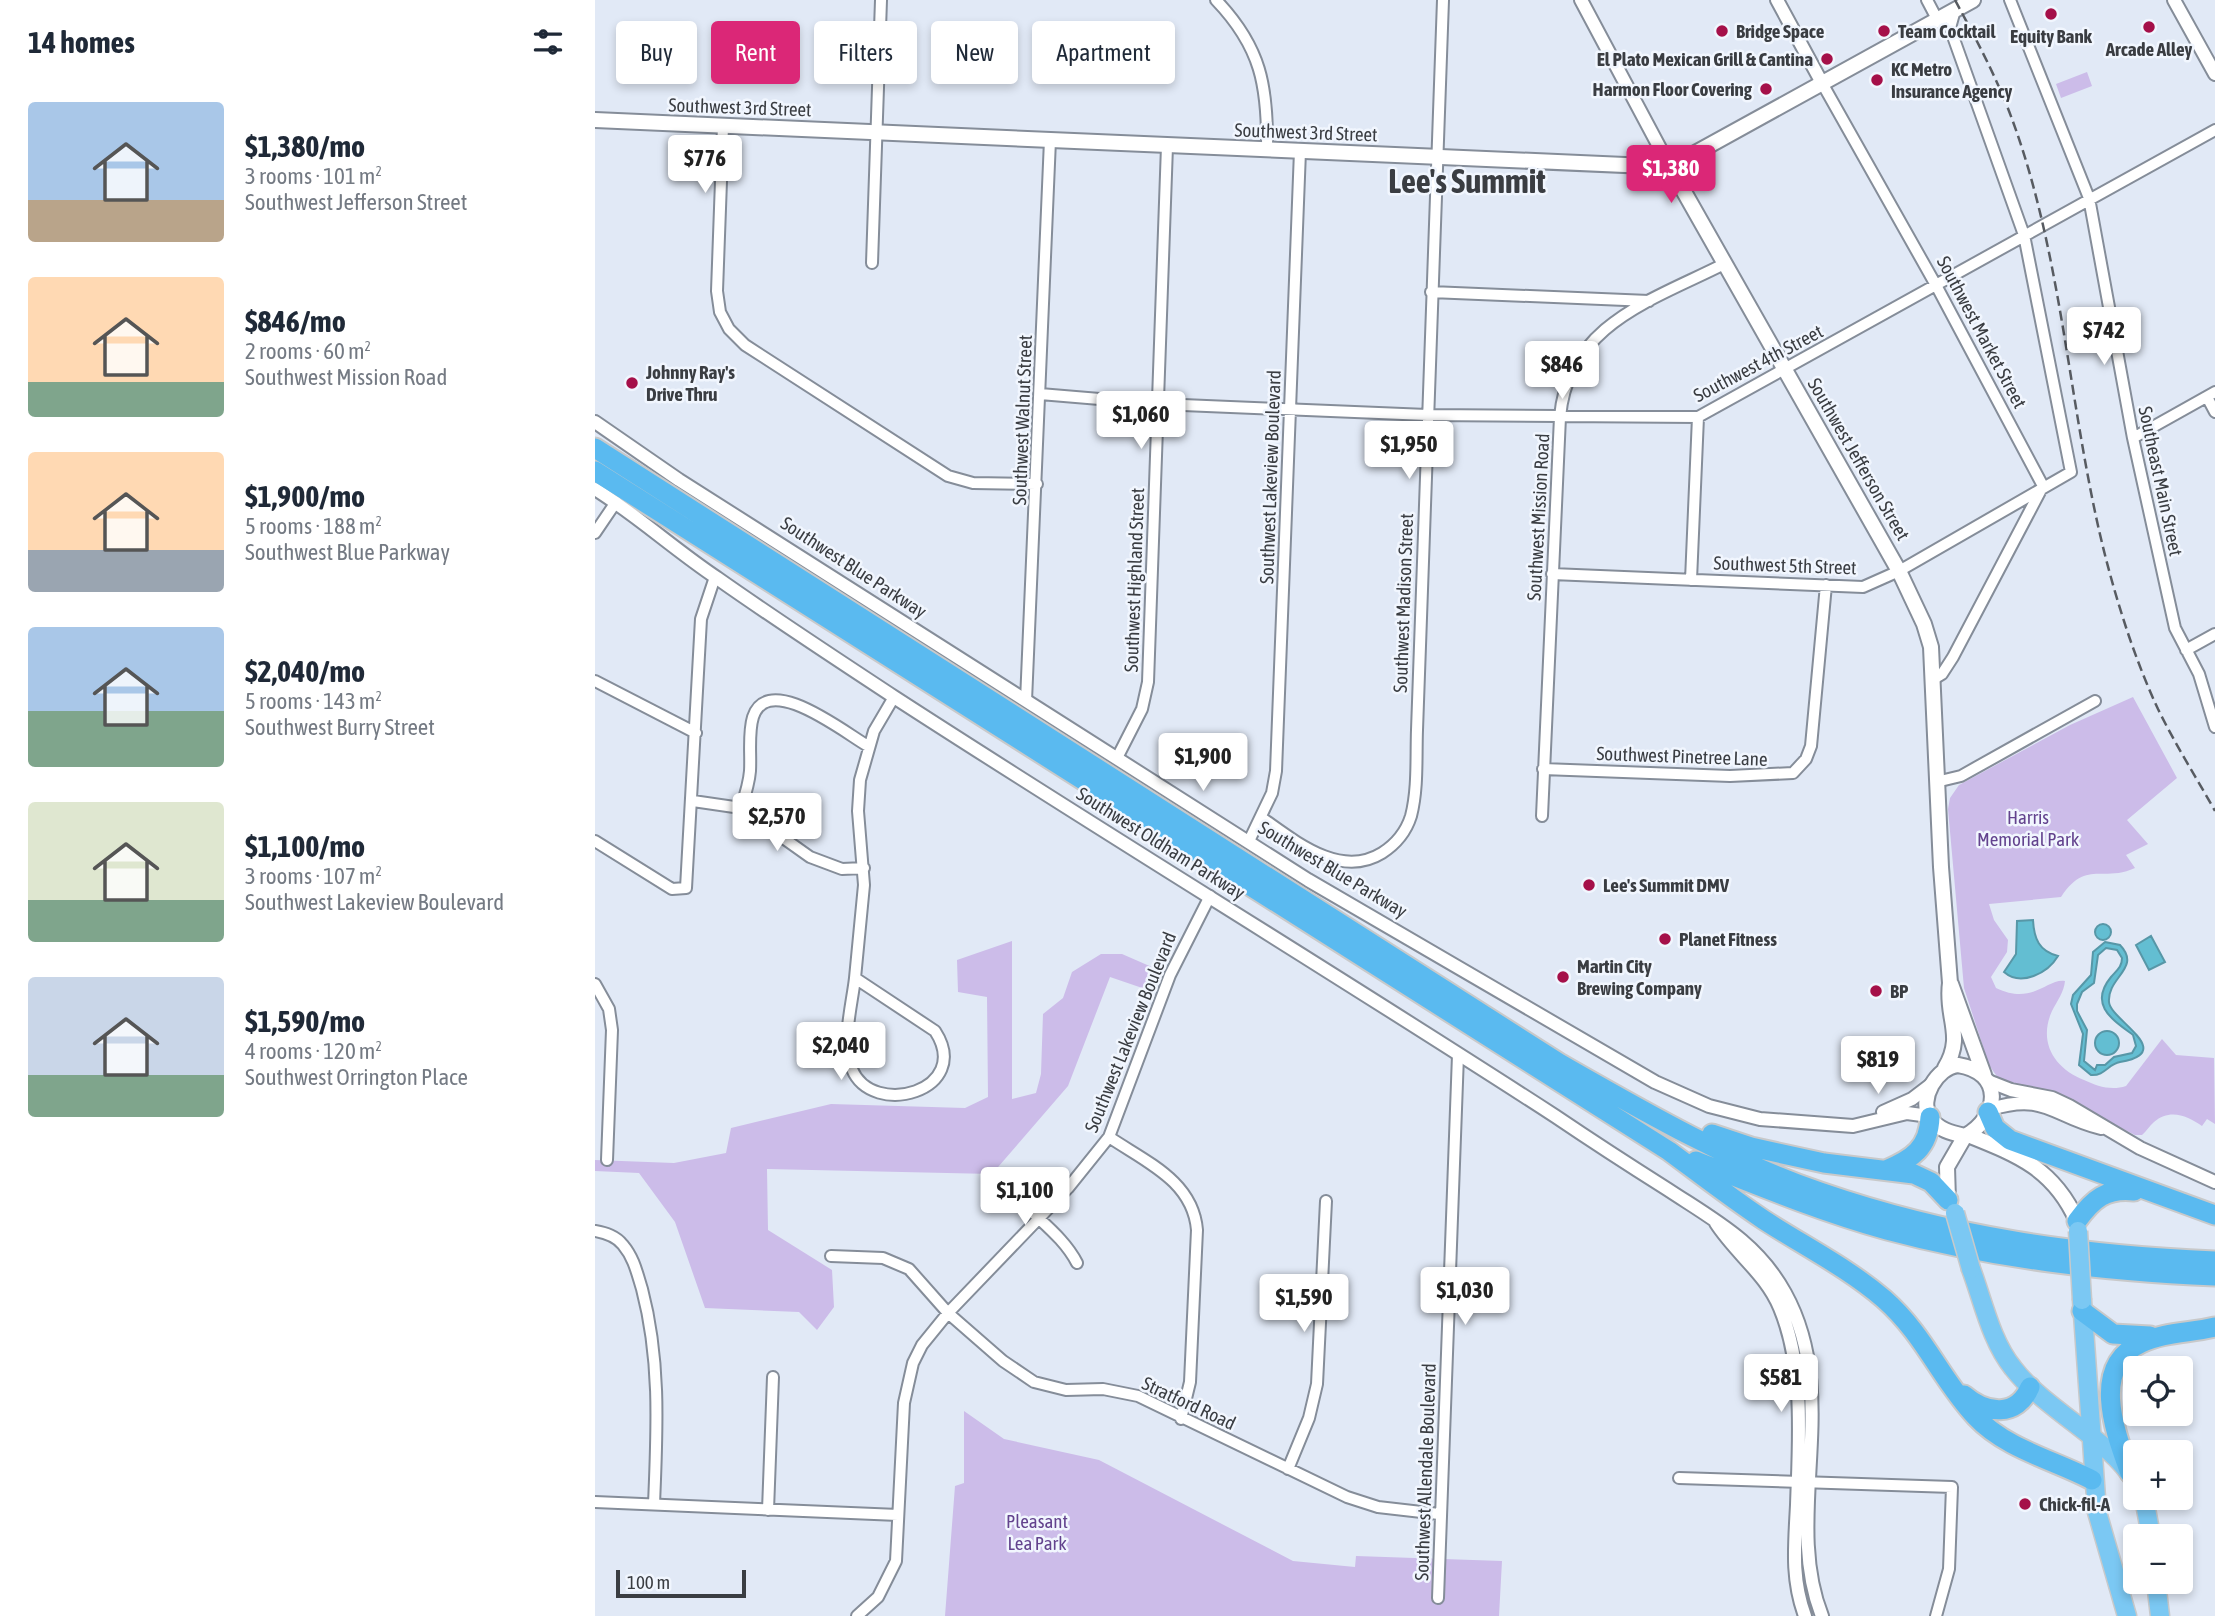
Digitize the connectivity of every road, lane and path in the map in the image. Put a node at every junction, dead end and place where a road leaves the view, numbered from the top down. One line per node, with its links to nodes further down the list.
1 (881, 0): 18 (street)
2 (1216, 0): 21 (street)
3 (1443, 0): 23 (street, Southwest Madison Street)
4 (1581, 0): 24 (street, Southwest Jefferson Street)
5 (1777, 0): 14 (street, Southwest Market Street)
6 (1927, 0): 11 (street)
7 (1973, 0): 10 (main road)
8 (2010, 0): 25 (street, Southeast Main Street)
9 (2173, 0): 13 (street)
10 (1956, 9): 11 (main road); 12 (street)
11 (1933, 21): 12 (street); 14 (main road)
12 (1949, 28): 26 (street)
13 (2215, 74)
14 (1822, 83): 24 (main road); 29 (street, Southwest Market Street)
15 (595, 120): 16 (main road, Southwest 3rd Street)
16 (723, 126): 18 (main road, Southwest 3rd Street); 45 (street)
17 (2215, 130): 25 (street, Southwest 4th Street)
18 (876, 132): 19 (main road, Southwest 3rd Street); 27 (street)
19 (1050, 141): 20 (main road, Southwest 3rd Street); 33 (street, Southwest Walnut Street)
20 (1167, 146): 21 (main road, Southwest 3rd Street); 35 (street, Southwest Highland Street)
21 (1267, 150): 22 (main road, Southwest 3rd Street)
22 (1300, 151): 23 (main road, Southwest 3rd Street); 36 (street, Southwest Lakeview Boulevard)
23 (1436, 157): 24 (main road, Southwest 3rd Street); 30 (street, Southwest Madison Street)
24 (1670, 167): 28 (main road, Southwest Jefferson Street)
25 (2089, 198): 26 (street, Southwest 4th Street); 42 (street, Southeast Main Street)
26 (2024, 235): 29 (street, Southwest 4th Street); 46 (street, Southwest 5th Street)
27 (873, 263)
28 (1724, 264): 31 (street, Southwest Mission Road); 32 (main road, Southwest Jefferson Street)
29 (1937, 286): 32 (street, Southwest 4th Street); 46 (street, Southwest Market Street)
30 (1431, 292): 31 (street); 38 (street, Southwest Madison Street)
31 (1649, 301): 39 (street, Southwest Mission Road)
32 (1785, 369): 40 (street, Southwest 4th Street); 50 (main road, Southwest Jefferson Street)
33 (1040, 394): 35 (street, Southwest 4th Street); 45 (street, Southwest Walnut Street)
34 (2211, 394): 37 (street); 42 (street)
35 (1159, 404): 36 (street, Southwest 4th Street); 65 (street, Southwest Highland Street)
36 (1290, 410): 38 (street, Southwest 4th Street); 71 (street, Southwest Lakeview Boulevard)
37 (2215, 412)
38 (1427, 415): 39 (street, Southwest 4th Street); 71 (street, Southwest Madison Street)
39 (1560, 417): 40 (street, Southwest 4th Street); 51 (street, Southwest Mission Road)
40 (1698, 417): 53 (street)
41 (595, 422): 60 (street, Southwest Blue Parkway)
42 (2133, 438): 56 (street, Southeast Main Street)
43 (595, 448): 83 (highway)
44 (595, 471): 90 (highway)
45 (1037, 484): 60 (street, Southwest Walnut Street)
46 (2043, 486): 50 (street, Southwest 5th Street); 57 (street)
47 (595, 489): 48 (street, Southwest Oldham Parkway)
48 (616, 502): 49 (street); 52 (street, Southwest Oldham Parkway)
49 (595, 533)
50 (1899, 570): 54 (street, Southwest 5th Street); 57 (main road, Southwest Jefferson Street)
51 (1552, 574): 53 (street, Southwest 5th Street); 66 (street, Southwest Mission Road)
52 (715, 577): 59 (street, Southwest Oldham Parkway); 63 (street)
53 (1691, 580): 54 (street, Southwest 5th Street)
54 (1826, 585): 66 (street, Southwest Pinetree Lane)
55 (2215, 634): 56 (street)
56 (2186, 650): 62 (street, Southeast Main Street)
57 (1932, 680): 67 (main road, Southwest Jefferson Street)
58 (595, 681): 63 (street)
59 (894, 697): 64 (street); 75 (street, Southwest Oldham Parkway)
60 (1026, 701): 65 (street, Southwest Blue Parkway)
61 (2095, 701): 67 (street)
62 (2215, 727)
63 (696, 733): 68 (street)
64 (868, 747): 69 (street); 74 (street)
65 (1117, 758): 73 (street, Southwest Blue Parkway)
66 (1543, 769): 70 (street, Southwest Mission Road)
67 (1936, 782): 77 (main road, Southwest Jefferson Street)
68 (693, 801): 69 (street); 72 (street)
69 (741, 808): 74 (street)
70 (1542, 816)
71 (1262, 818): 73 (street, Southwest Lakeview Boulevard)
72 (595, 841)
73 (1249, 841): 86 (street, Southwest Blue Parkway)
74 (864, 868): 76 (street)
75 (1210, 896): 79 (street, Southwest Oldham Parkway); 89 (street, Southwest Lakeview Boulevard)
76 (855, 978): 76 (street)
77 (1950, 983): 80 (main road, Southwest Jefferson Street); 81 (main road, Southwest Jefferson Street)
78 (595, 984): 91 (street)
79 (1458, 1055): 120 (street, Southwest Oldham Parkway); 124 (street, Southwest Allendale Boulevard)
80 (1945, 1068): 81 (main road); 82 (main road)
81 (1986, 1078): 84 (main road); 87 (street)
82 (1933, 1083): 85 (main road); 86 (street, Southwest Blue Parkway)
83 (1640, 1109): 92 (highway); 103 (highway)
84 (1989, 1110): 87 (street); 88 (main road); 95 (highway)
85 (1929, 1116): 86 (street, Southwest Blue Parkway); 88 (main road); 92 (highway)
86 (1832, 1124)
87 (2105, 1129): 94 (street)
88 (1966, 1136): 97 (main road); 100 (main road)
89 (1109, 1137): 99 (street, Southwest Lakeview Boulevard); 113 (street)
90 (1669, 1151): 105 (highway); 111 (highway)
91 (607, 1160)
92 (1886, 1170): 97 (highway)
93 (1002, 1175): 99 (street)
94 (2215, 1182)
95 (2149, 1192): 98 (highway); 100 (highway)
96 (1325, 1201): 116 (street)
97 (1951, 1207): 112 (highway, bridge)
98 (2215, 1215)
99 (1039, 1218): 104 (street); 107 (street, Southwest Lakeview Boulevard)
100 (2077, 1226): 106 (highway, bridge)
101 (595, 1231): 122 (street)
102 (831, 1256): 107 (street, Stratford Road)
103 (2215, 1261)
104 (1077, 1263)
105 (2215, 1276)
106 (2082, 1306): 109 (highway); 114 (highway)
107 (948, 1313): 113 (street, Stratford Road); 125 (street, Southwest Lakeview Boulevard)
108 (2215, 1327): 109 (highway)
109 (2169, 1335): 115 (highway)
110 (773, 1377): 123 (street)
111 (1950, 1383): 112 (highway); 119 (highway)
112 (2030, 1387): 114 (highway)
113 (1181, 1419): 116 (street, Stratford Road)
114 (2089, 1438): 117 (highway); 119 (highway)
115 (2123, 1454)
116 (1288, 1469): 124 (street, Stratford Road)
117 (2123, 1470)
118 (1679, 1478): 120 (street)
119 (2092, 1480): 133 (highway)
120 (1804, 1482): 130 (street, Southwest Oldham Parkway); 131 (street, Southwest Oldham Parkway); 132 (street)
121 (595, 1502): 122 (street)
122 (654, 1504): 123 (street)
123 (768, 1510): 125 (street)
124 (1439, 1514): 127 (street, Southwest Allendale Boulevard)
125 (898, 1515): 128 (street, Southwest Lakeview Boulevard)
126 (2157, 1594): 134 (highway)
127 (1438, 1598)
128 (872, 1612): 129 (street, Southwest Lakeview Boulevard)
129 (857, 1616)
130 (1805, 1616)
131 (1822, 1616)
132 (1935, 1616)
133 (2127, 1616)
134 (2160, 1616)

